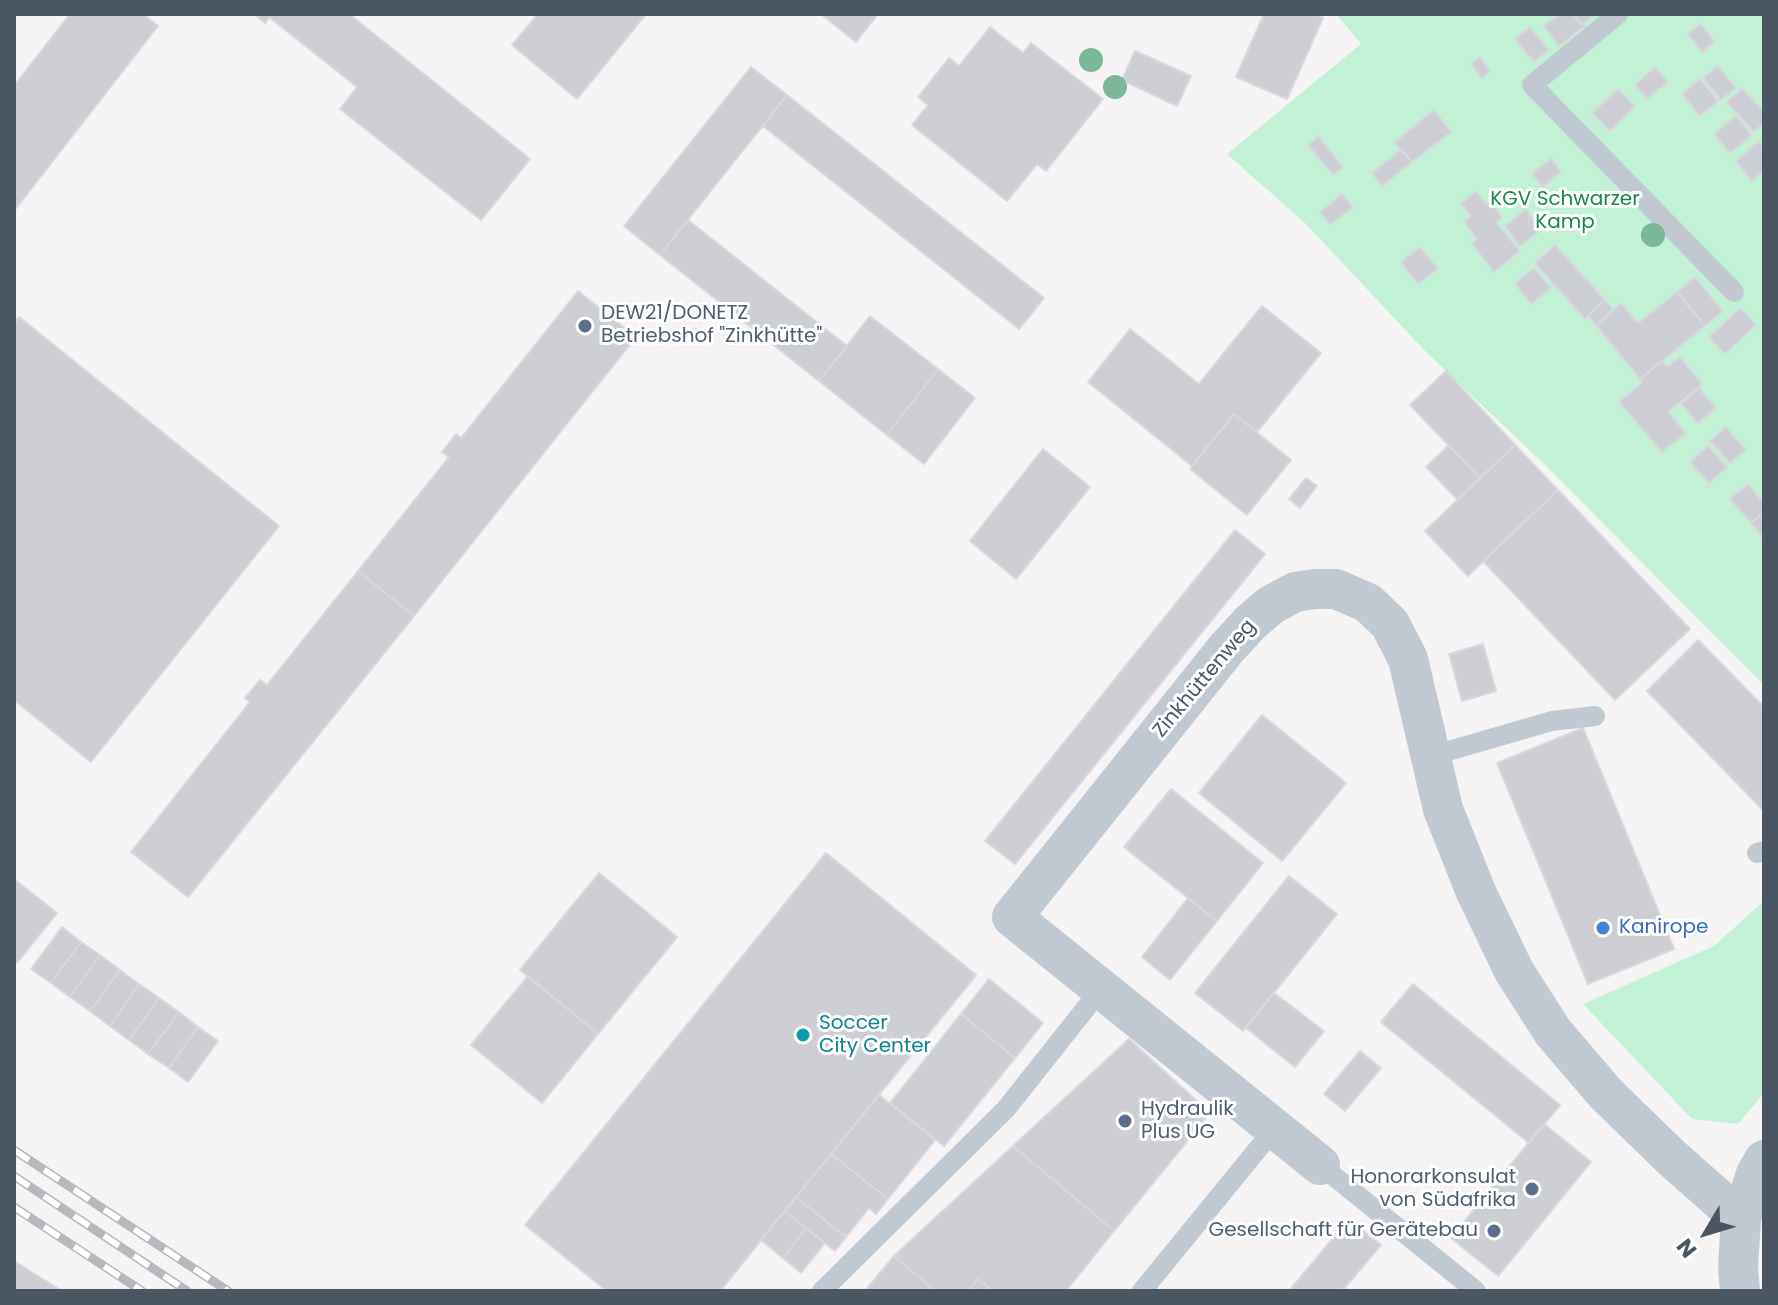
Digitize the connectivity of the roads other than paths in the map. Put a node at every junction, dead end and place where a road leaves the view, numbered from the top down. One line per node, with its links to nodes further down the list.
1 (1618, 14): 2 (lane)
2 (1734, 292)
3 (1595, 716): 4 (lane)
4 (1431, 756): 5 (street, Zinkhüttenweg); 9 (street, Zinkhüttenweg)
5 (1101, 989): 6 (street, Zinkhüttenweg); 10 (lane)
6 (1275, 1128): 8 (street, Zinkhüttenweg); 11 (lane)
7 (1764, 1160): 9 (street)
8 (1320, 1165): 12 (lane)
9 (1741, 1219): 13 (street)
10 (822, 1291)
11 (1142, 1291)
12 (1476, 1291)
13 (1740, 1291)

